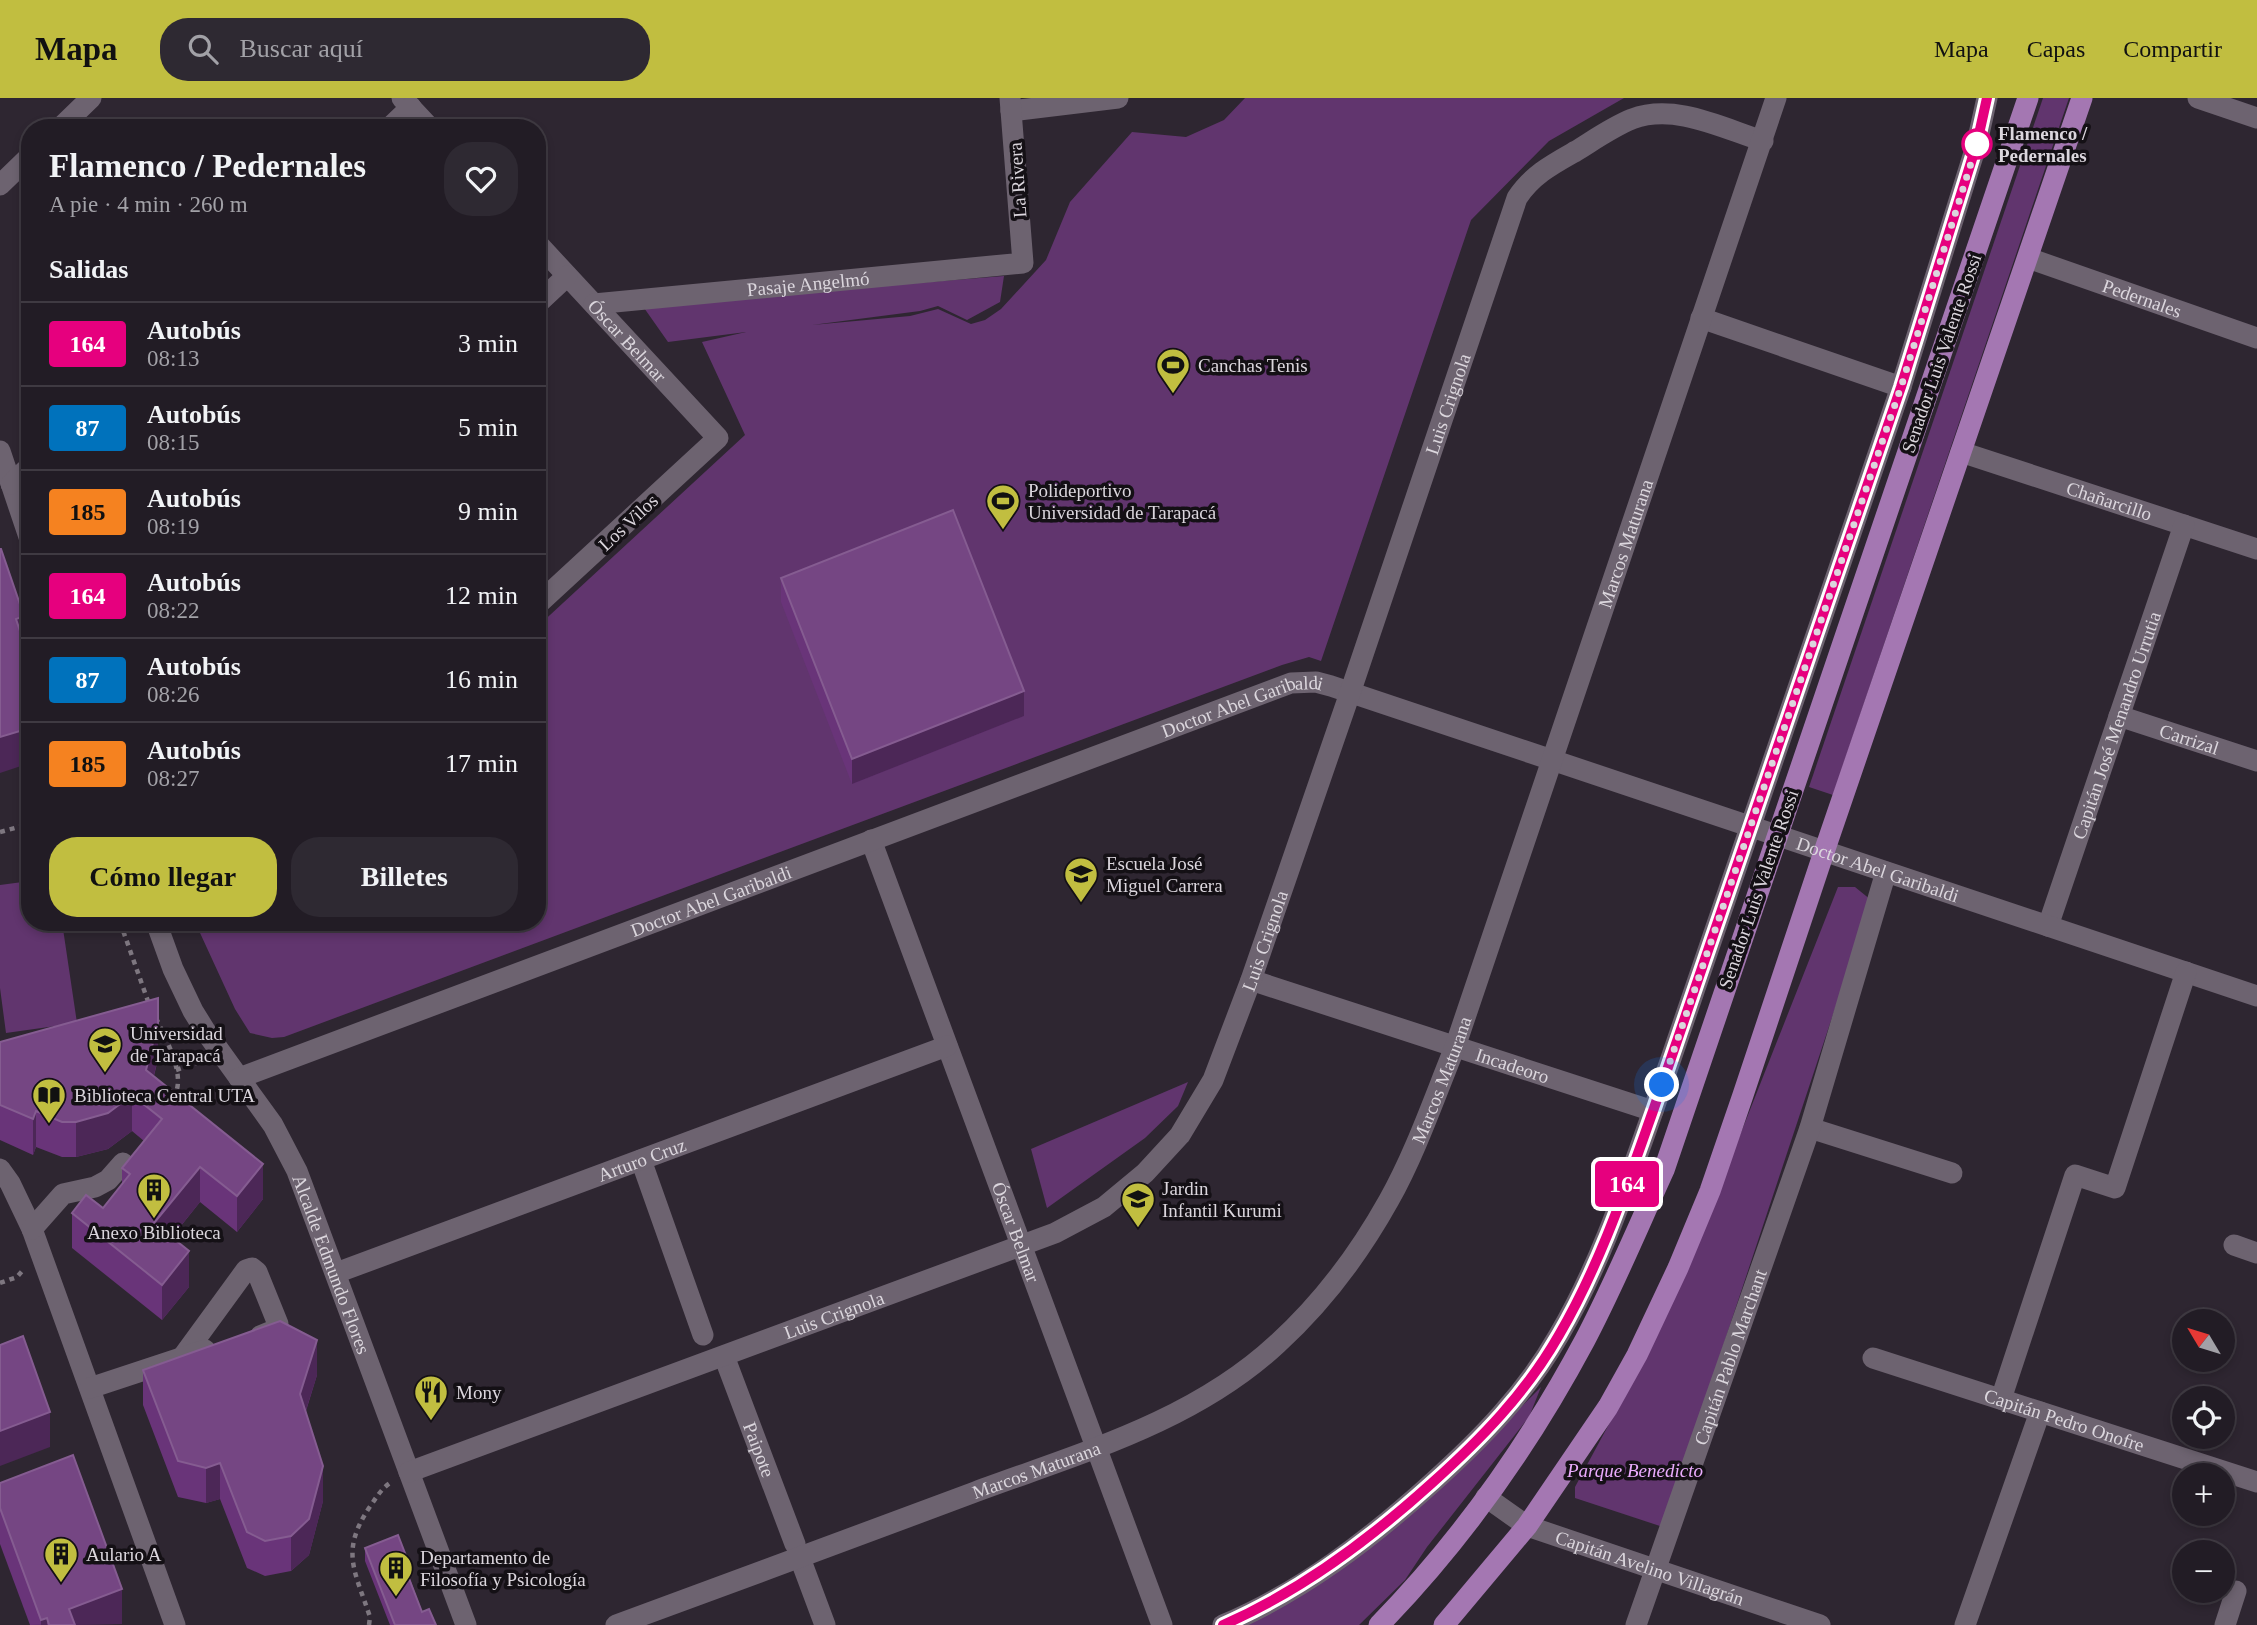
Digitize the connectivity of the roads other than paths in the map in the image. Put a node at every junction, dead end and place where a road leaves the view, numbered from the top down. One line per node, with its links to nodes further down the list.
1 (91, 98): 11 (street)
2 (1118, 98): 9 (street)
3 (1776, 98): 14 (street, Marcos Maturana)
4 (1987, 98): 25 (street)
5 (2028, 98): 40 (main road, Senador Luis Valente Rossi)
6 (2082, 98): 18 (main road)
7 (2198, 98): 10 (street)
8 (406, 103): 12 (street); 13 (street)
9 (1011, 105): 19 (street, La Rivera)
10 (2257, 118)
11 (69, 119)
12 (395, 119)
13 (421, 119)
14 (1763, 141): 23 (street, Marcos Maturana); 35 (street, Luis Crignola)
15 (21, 165): 16 (street)
16 (0, 185)
17 (546, 253): 20 (street, Óscar Belmar)
18 (2028, 258): 24 (street, Pedernales); 28 (main road)
19 (1023, 263): 22 (street, Pasaje Angelmó)
20 (567, 276): 21 (street); 22 (street, Óscar Belmar)
21 (546, 296)
22 (594, 304): 26 (street, Óscar Belmar)
23 (1702, 318): 25 (street); 37 (street, Marcos Maturana)
24 (2257, 338)
25 (1901, 387): 39 (street)
26 (718, 438): 34 (street, Los Vilos)
27 (0, 451): 30 (street)
28 (1961, 452): 32 (street, Chañarcillo); 42 (main road)
29 (21, 475): 30 (street)
30 (11, 484): 31 (street)
31 (21, 513)
32 (2184, 525): 33 (street, Chañarcillo); 36 (street, Capitán José Menandro Urrutia)
33 (2257, 549)
34 (546, 598)
35 (1350, 693): 37 (street, Doctor Abel Garibaldi); 41 (street, Doctor Abel Garibaldi); 47 (street, Luis Crignola)
36 (2119, 716): 38 (street, Carrizal); 44 (street, Capitán José Menandro Urrutia)
37 (1550, 760): 39 (street, Doctor Abel Garibaldi); 50 (street, Marcos Maturana)
38 (2257, 761)
39 (1750, 827): 40 (street, Doctor Abel Garibaldi); 52 (street)
40 (1776, 836): 42 (street, Doctor Abel Garibaldi); 73 (main road, Senador Luis Valente Rossi)
41 (871, 840): 49 (street, Óscar Belmar); 51 (street, Doctor Abel Garibaldi)
42 (1824, 852): 43 (street, Doctor Abel Garibaldi); 74 (main road)
43 (1886, 872): 44 (street, Doctor Abel Garibaldi); 53 (street, Capitán Pablo Marchant)
44 (2048, 926): 46 (street, Doctor Abel Garibaldi)
45 (159, 931): 51 (street, Alcalde Edmundo Flores)
46 (2186, 972): 48 (street, Doctor Abel Garibaldi); 68 (street)
47 (1251, 980): 50 (street, Incadeoro); 60 (street, Luis Crignola)
48 (2257, 995)
49 (947, 1046): 54 (street, Arturo Cruz); 60 (street, Óscar Belmar)
50 (1455, 1046): 52 (street, Incadeoro); 70 (street, Marcos Maturana)
51 (239, 1078): 62 (street, Alcalde Edmundo Flores)
52 (1653, 1111): 83 (street)
53 (1810, 1128): 57 (street); 76 (street, Capitán Pablo Marchant)
54 (641, 1160): 62 (street, Arturo Cruz); 63 (street)
55 (123, 1163): 58 (street)
56 (0, 1169): 58 (street)
57 (1952, 1173)
58 (32, 1229): 67 (street)
59 (2234, 1245): 61 (street)
60 (1021, 1246): 65 (street, Luis Crignola); 70 (street, Óscar Belmar)
61 (2257, 1253)
62 (335, 1273): 71 (street, Alcalde Edmundo Flores)
63 (703, 1335)
64 (184, 1355): 64 (street); 67 (street)
65 (724, 1356): 71 (street, Luis Crignola); 75 (street, Paipote)
66 (1874, 1358): 68 (street, Capitán Pedro Onofre)
67 (90, 1388): 78 (street)
68 (2001, 1399): 69 (street, Capitán Pedro Onofre)
69 (2040, 1412): 72 (street, Capitán Pedro Onofre); 88 (street)
70 (1096, 1447): 75 (street, Marcos Maturana); 82 (street, Óscar Belmar)
71 (409, 1472): 79 (street, Alcalde Edmundo Flores)
72 (2257, 1482)
73 (1486, 1497): 74 (street, Capitán Avelino Villagrán); 84 (main road, Senador Luis Valente Rossi)
74 (1527, 1527): 76 (street, Capitán Avelino Villagrán); 85 (main road)
75 (797, 1551): 80 (street, Marcos Maturana); 81 (street, Paipote)
76 (1655, 1569): 86 (street, Capitán Pablo Marchant); 87 (street, Capitán Avelino Villagrán)
77 (2236, 1591): 89 (street)
78 (176, 1625)
79 (466, 1625)
80 (616, 1625)
81 (825, 1625)
82 (1162, 1625)
83 (1223, 1625)
84 (1379, 1625)
85 (1444, 1625)
86 (1636, 1625)
87 (1820, 1625)
88 (1965, 1625)
89 (2225, 1625)

